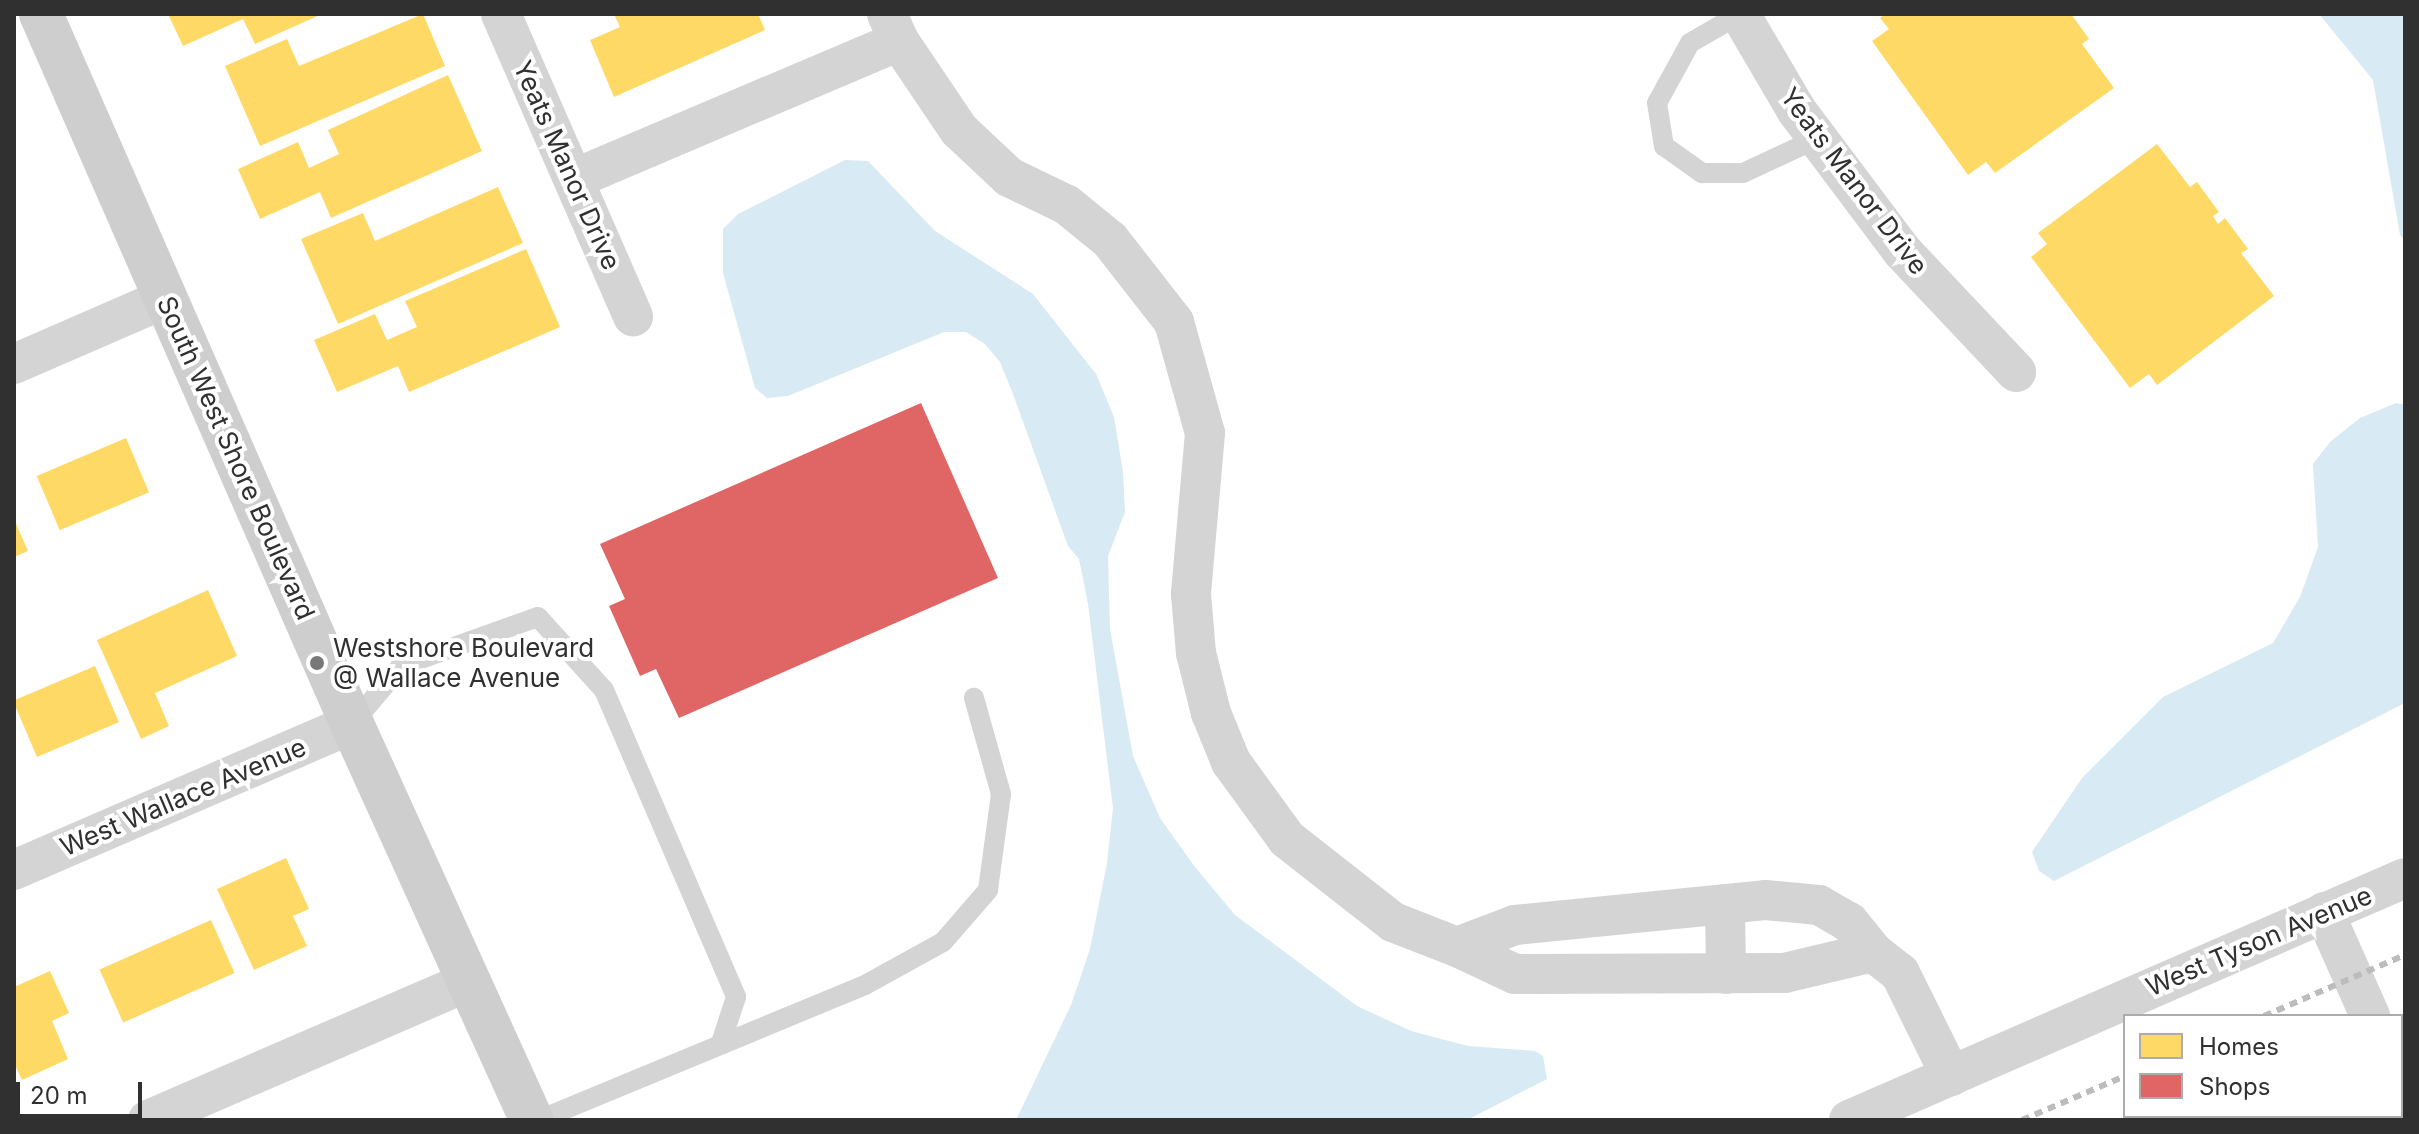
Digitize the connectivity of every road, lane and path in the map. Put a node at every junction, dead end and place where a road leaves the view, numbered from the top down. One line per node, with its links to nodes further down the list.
1 (41, 14): 7 (street, South West Shore Boulevard)
2 (501, 14): 6 (street, Yeats Manor Drive)
3 (1740, 14): 5 (street, Yeats Manor Drive); 5 (lane)
4 (893, 28): 6 (street); 17 (street)
5 (1818, 138): 10 (street, Yeats Manor Drive)
6 (574, 179): 8 (street, Yeats Manor Drive)
7 (166, 298): 9 (street); 12 (street, South West Shore Boulevard)
8 (633, 316)
9 (14, 364)
10 (2016, 372)
11 (974, 698): 22 (lane)
12 (352, 724): 13 (street, West Wallace Avenue); 20 (street, South West Shore Boulevard); 22 (lane)
13 (14, 870)
14 (2405, 878): 16 (street, West Tyson Avenue)
15 (1725, 904): 17 (street); 18 (street); 19 (street)
16 (2324, 912): 21 (street); 23 (street, West Tyson Avenue)
17 (1457, 947): 19 (street)
18 (1873, 952): 19 (street); 23 (street)
19 (1726, 974)
20 (469, 981): 24 (street); 25 (street, South West Shore Boulevard)
21 (2369, 1014)
22 (721, 1043): 26 (lane)
23 (1951, 1076): 27 (street, West Tyson Avenue)
24 (148, 1120)
25 (532, 1120)
26 (539, 1120)
27 (1849, 1120)

